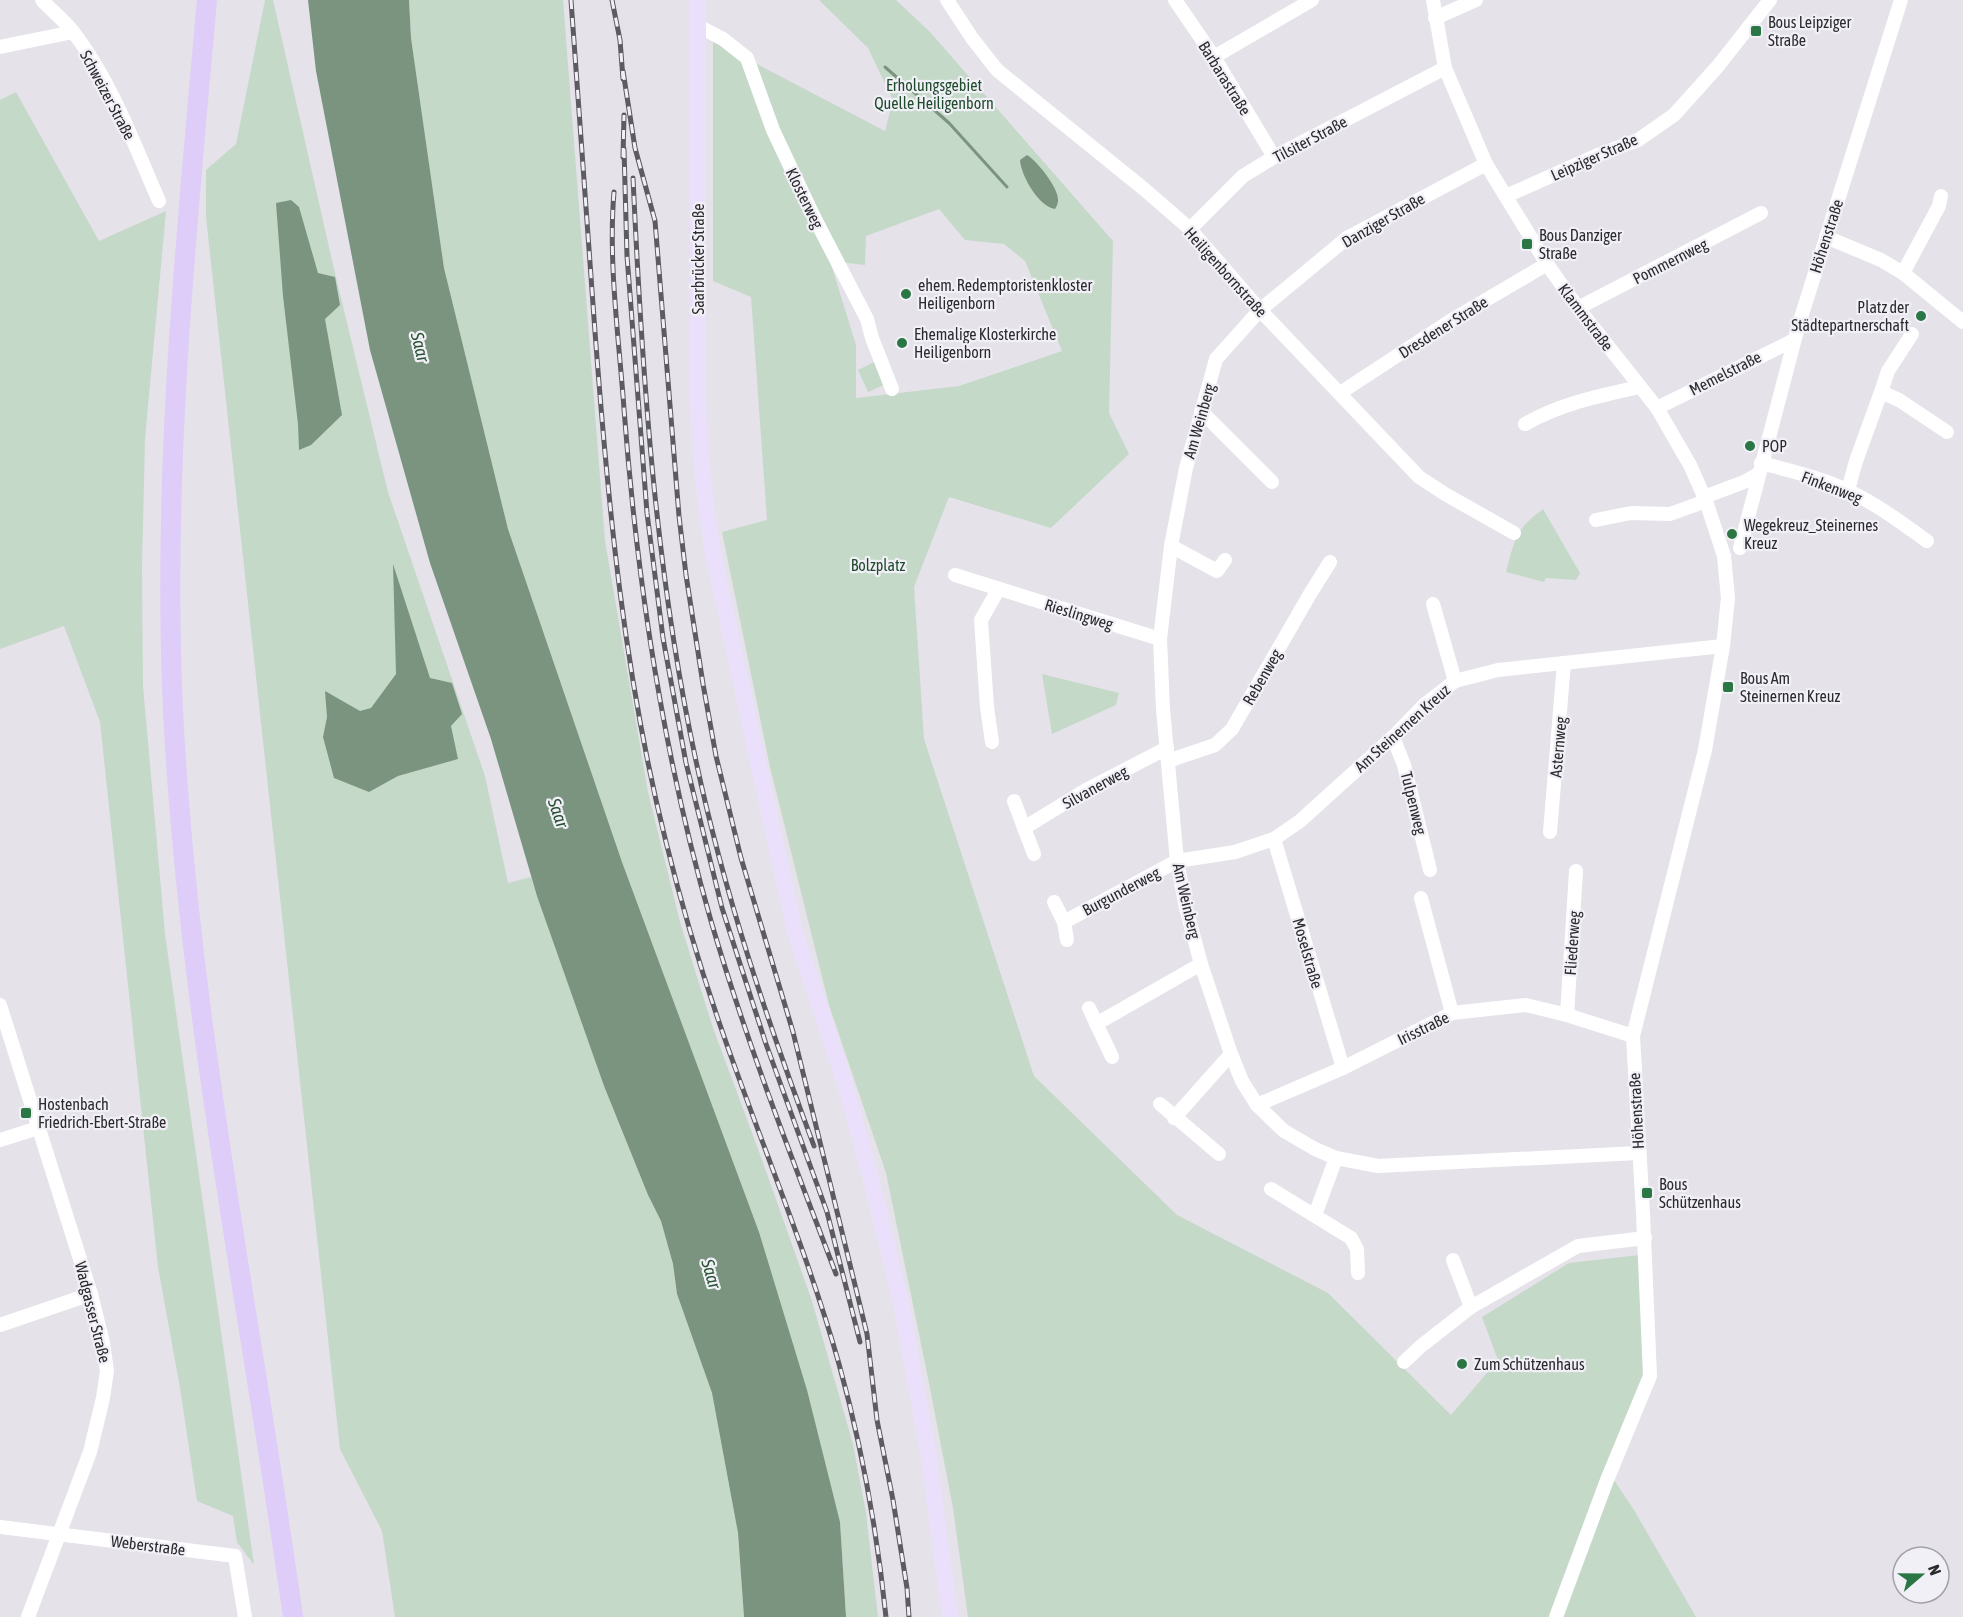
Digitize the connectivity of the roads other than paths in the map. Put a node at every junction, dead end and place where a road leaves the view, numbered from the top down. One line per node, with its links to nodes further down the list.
1 (42, 0): 14 (street, Schweizer Straße)
2 (194, 0): 16 (highway)
3 (207, 0): 16 (highway)
4 (698, 0): 13 (main road, Saarbrücker Straße)
5 (947, 0): 25 (street, Heiligenbornstraße)
6 (1175, 0): 17 (street, Barbarastraße)
7 (1312, 0): 17 (street)
8 (1433, 0): 12 (street, Klammstraße)
9 (1476, 0): 12 (street)
10 (1770, 0): 21 (street, Leipziger Straße)
11 (1901, 0): 26 (street, Höhenstraße)
12 (1435, 18): 18 (street, Klammstraße)
13 (698, 26): 36 (street, Klosterweg); 110 (main road, Saarbrücker Straße)
14 (73, 32): 15 (street); 23 (street, Schweizer Straße)
15 (0, 47)
16 (197, 47): 29 (highway)
17 (1214, 57): 19 (street, Barbarastraße)
18 (1445, 68): 19 (street, Tilsiter Straße); 20 (street, Klammstraße)
19 (1274, 157): 25 (street, Tilsiter Straße)
20 (1486, 164): 21 (street, Klammstraße); 31 (street, Danziger Straße)
21 (1506, 196): 27 (street, Klammstraße)
22 (1941, 196): 28 (street)
23 (159, 201)
24 (1761, 213): 30 (street, Pommernweg)
25 (1190, 229): 31 (street, Heiligenbornstraße)
26 (1826, 237): 28 (street); 34 (street, Höhenstraße)
27 (1547, 264): 30 (street, Klammstraße); 38 (street, Dresdener Straße)
28 (1903, 273): 32 (street)
29 (176, 282): 108 (highway); 109 (highway)
30 (1578, 308): 35 (street, Klammstraße)
31 (1260, 310): 38 (street, Heiligenbornstraße); 40 (street, Am Weinberg)
32 (1963, 322)
33 (1912, 334): 37 (street)
34 (1794, 340): 39 (street, Memelstraße); 43 (street, Höhenstraße)
35 (1639, 387): 39 (street, Klammstraße); 41 (street)
36 (892, 390)
37 (1881, 392): 42 (street); 45 (street)
38 (1340, 393): 48 (street, Heiligenbornstraße)
39 (1657, 408): 46 (street, Klammstraße)
40 (1201, 411): 44 (street); 50 (street, Am Weinberg)
41 (1525, 424)
42 (1947, 432)
43 (1760, 469): 45 (street, Finkenweg); 46 (street); 51 (street, Höhenstraße)
44 (1272, 482)
45 (1848, 490): 49 (street, Finkenweg)
46 (1705, 499): 47 (street); 56 (street, Klammstraße)
47 (1596, 520)
48 (1514, 533)
49 (1927, 541)
50 (1171, 546): 52 (street); 58 (street, Am Weinberg)
51 (1740, 548)
52 (1225, 560)
53 (1330, 562): 64 (street, Rebenweg)
54 (955, 575): 55 (street, Rieslingweg)
55 (998, 590): 58 (street, Rieslingweg); 63 (street)
56 (1728, 598): 59 (street, Höhenstraße)
57 (1433, 604): 61 (street)
58 (1160, 639): 64 (street, Am Weinberg)
59 (1723, 646): 60 (street, Am Steinernen Kreuz); 83 (street, Höhenstraße)
60 (1564, 663): 61 (street, Am Steinernen Kreuz); 67 (street, Asternweg)
61 (1455, 681): 62 (street, Am Steinernen Kreuz)
62 (1393, 737): 68 (street, Am Steinernen Kreuz); 71 (street, Tulpenweg)
63 (992, 742)
64 (1167, 754): 66 (street, Silvanerweg); 70 (street, Am Weinberg)
65 (1014, 801): 66 (street)
66 (1024, 828): 69 (street)
67 (1550, 832)
68 (1274, 839): 70 (street, Am Steinernen Kreuz); 86 (street, Moselstraße)
69 (1034, 854)
70 (1177, 861): 75 (street, Burgunderweg); 77 (street, Am Weinberg)
71 (1430, 870)
72 (1576, 872): 81 (street, Fliederweg)
73 (1421, 898): 80 (street)
74 (1054, 902): 75 (street, Burgunderweg)
75 (1064, 921): 76 (street, Burgunderweg)
76 (1067, 940)
77 (1202, 964): 82 (street); 84 (street, Am Weinberg)
78 (0, 1005): 90 (street, Wadgasser Straße)
79 (1089, 1008): 82 (street)
80 (1452, 1013): 81 (street, Irisstraße); 86 (street, Irisstraße)
81 (1567, 1015): 83 (street, Irisstraße)
82 (1096, 1024): 85 (street)
83 (1633, 1036): 92 (street, Höhenstraße)
84 (1231, 1054): 88 (street, Am Weinberg); 89 (street)
85 (1112, 1057)
86 (1343, 1068): 88 (street, Irisstraße)
87 (1160, 1104): 89 (street)
88 (1257, 1105): 94 (street, Am Weinberg)
89 (1174, 1118): 93 (street)
90 (38, 1128): 91 (street); 100 (street, Wadgasser Straße)
91 (0, 1140)
92 (1638, 1153): 94 (street, Am Weinberg); 97 (street, Höhenstraße)
93 (1219, 1154)
94 (1336, 1158): 96 (street)
95 (1271, 1189): 96 (street)
96 (1315, 1215): 99 (street)
97 (1645, 1238): 101 (street); 111 (street, Höhenstraße)
98 (1453, 1260): 101 (street)
99 (1358, 1273)
100 (91, 1294): 102 (street); 105 (street, Wadgasser Straße)
101 (1471, 1307): 103 (street)
102 (0, 1325)
103 (1404, 1362)
104 (0, 1527): 105 (street, Weberstraße)
105 (60, 1534): 106 (street, Wadgasser Straße); 107 (street, Weberstraße)
106 (28, 1617)
107 (245, 1617)
108 (280, 1617)
109 (293, 1617)
110 (950, 1617)
111 (1556, 1617)

